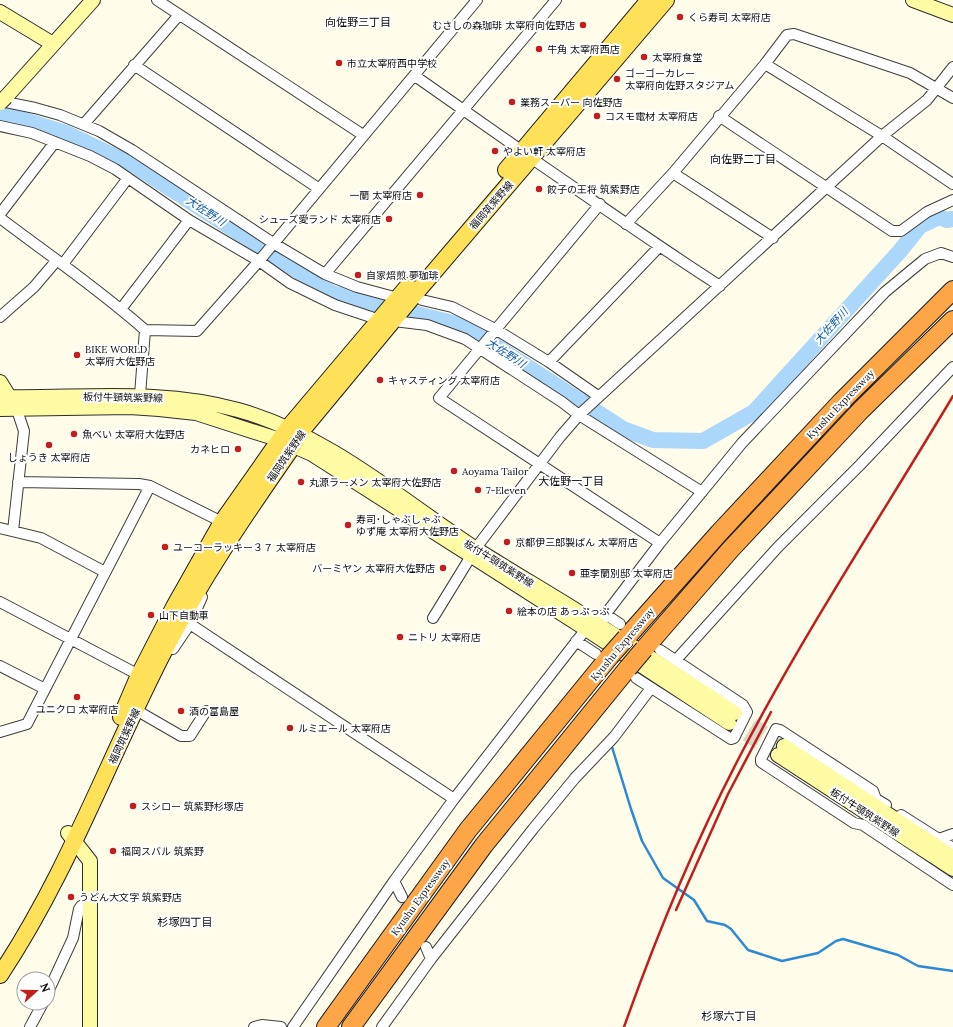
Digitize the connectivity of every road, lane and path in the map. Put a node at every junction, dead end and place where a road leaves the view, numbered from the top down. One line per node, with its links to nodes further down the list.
1 (93, 0): 11 (main road)
2 (157, 0): 9 (street)
3 (478, 0): 15 (street)
4 (556, 0): 19 (street)
5 (649, 0): 26 (main road, 福岡筑紫野線)
6 (666, 0): 26 (main road, 福岡筑紫野線)
7 (913, 0): 10 (main road)
8 (0, 12): 11 (main road)
9 (179, 15): 13 (street); 23 (street)
10 (953, 15)
11 (53, 44): 18 (main road)
12 (766, 64): 16 (street); 20 (street); 24 (street)
13 (134, 65): 21 (street); 31 (street)
14 (953, 67): 16 (street)
15 (415, 76): 19 (street); 23 (street)
16 (937, 88): 17 (street); 24 (street)
17 (953, 98)
18 (2, 100): 21 (street)
19 (463, 111): 26 (street); 44 (street)
20 (719, 116): 27 (street); 30 (street)
21 (84, 124): 39 (street)
22 (0, 126): 25 (street)
23 (363, 135): 31 (street)
24 (882, 136): 29 (street); 30 (street)
25 (55, 142): 28 (street); 34 (street)
26 (527, 155): 33 (street); 47 (main road, 福岡筑紫野線)
27 (673, 173): 37 (street); 38 (street)
28 (128, 178): 36 (street); 43 (street)
29 (953, 184)
30 (827, 187): 32 (street); 38 (street)
31 (318, 188): 39 (street)
32 (953, 200)
33 (600, 204): 37 (street); 53 (street)
34 (0, 214)
35 (0, 218): 43 (street)
36 (189, 220): 42 (street); 48 (street)
37 (626, 224): 40 (street)
38 (773, 238): 45 (street)
39 (273, 243): 42 (street); 44 (street)
40 (659, 247): 45 (street); 55 (street)
41 (953, 257): 67 (street)
42 (259, 261): 50 (street); 52 (street)
43 (60, 262): 48 (street); 49 (street)
44 (326, 274): 47 (street)
45 (720, 286): 59 (street)
46 (953, 290): 79 (highway, Kyushu Expressway)
47 (407, 298): 50 (main road, 福岡筑紫野線); 53 (street)
48 (121, 309): 52 (street)
49 (0, 317)
50 (387, 320): 54 (street); 63 (main road, 福岡筑紫野線)
51 (953, 320): 83 (highway, Kyushu Expressway)
52 (145, 330): 58 (street)
53 (494, 332): 54 (street); 55 (street)
54 (482, 347): 62 (street); 64 (street)
55 (549, 362): 59 (street)
56 (953, 367): 85 (street)
57 (0, 382): 60 (main road)
58 (140, 395): 60 (main road, 板付牛頸筑紫野線); 63 (main road, 板付牛頸筑紫野線)
59 (596, 398): 62 (street)
60 (9, 401): 61 (main road, 板付牛頸筑紫野線); 63 (main road, 板付牛頸筑紫野線); 65 (street)
61 (0, 409)
62 (581, 413): 64 (street); 67 (street)
63 (290, 437): 68 (main road, 福岡筑紫野線); 72 (main road, 板付牛頸筑紫野線); 74 (main road, 福岡筑紫野線)
64 (539, 464): 71 (street); 72 (street)
65 (18, 482): 66 (street); 70 (street)
66 (150, 486): 68 (street); 73 (street)
67 (702, 492): 71 (street)
68 (222, 522): 88 (main road, 福岡筑紫野線)
69 (0, 528): 70 (street)
70 (13, 531): 73 (street)
71 (660, 543): 77 (street)
72 (473, 552): 76 (street); 77 (main road, 板付牛頸筑紫野線)
73 (105, 572): 80 (street)
74 (203, 584): 78 (street); 82 (main road, 福岡筑紫野線)
75 (0, 602): 80 (street)
76 (433, 618)
77 (596, 622): 79 (street); 81 (street); 93 (main road, 板付牛頸筑紫野線)
78 (190, 624): 82 (street); 95 (street)
79 (623, 631): 84 (highway, Kyushu Expressway, bridge)
80 (71, 639): 88 (street); 90 (street)
81 (576, 641): 84 (street); 95 (street)
82 (166, 648): 91 (main road, 福岡筑紫野線)
83 (652, 649): 85 (street); 87 (highway, Kyushu Expressway, bridge)
84 (603, 655): 117 (highway, Kyushu Expressway)
85 (676, 660): 89 (street)
86 (0, 666): 90 (street)
87 (632, 673): 89 (street); 118 (highway, Kyushu Expressway)
88 (139, 675): 97 (main road, 福岡筑紫野線)
89 (651, 688): 108 (street)
90 (45, 689): 94 (street)
91 (136, 710): 92 (street); 97 (main road, 福岡筑紫野線)
92 (206, 711)
93 (732, 718)
94 (0, 732)
95 (454, 799): 102 (street)
96 (953, 834): 98 (street)
97 (72, 837): 105 (main road); 107 (main road, 福岡筑紫野線); 109 (main road, 福岡筑紫野線)
98 (939, 839): 99 (street); 103 (street)
99 (953, 848)
100 (953, 858): 101 (main road, 板付牛頸筑紫野線)
101 (953, 869)
102 (394, 881): 104 (street); 116 (street)
103 (953, 885)
104 (402, 897)
105 (90, 903): 110 (street); 113 (main road)
106 (426, 947): 108 (street)
107 (0, 954)
108 (432, 959): 119 (street)
109 (0, 975)
110 (56, 975)
111 (39, 1011): 112 (street)
112 (30, 1027)
113 (90, 1027)
114 (254, 1027): 115 (street)
115 (281, 1027)
116 (293, 1027)
117 (326, 1027)
118 (351, 1027)
119 (382, 1027)

